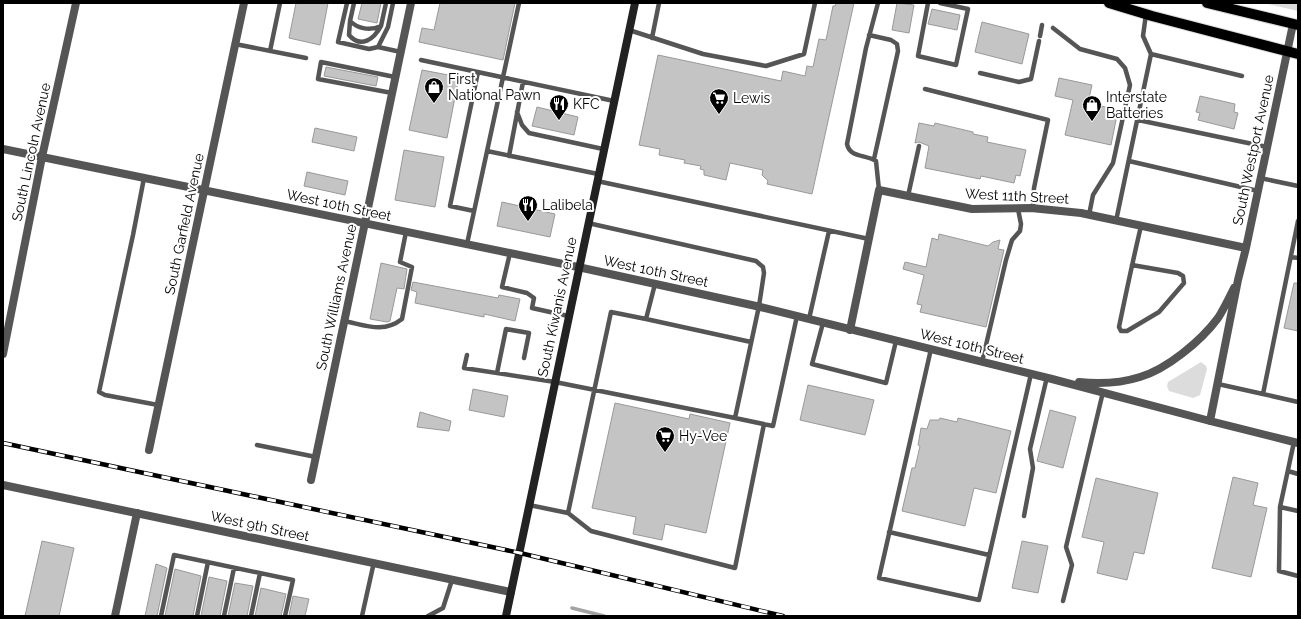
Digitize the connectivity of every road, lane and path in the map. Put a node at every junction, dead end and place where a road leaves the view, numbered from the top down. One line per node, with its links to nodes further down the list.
1 (76, 3): 55 (street, South Lincoln Avenue)
2 (244, 3): 29 (street, South Garfield Avenue)
3 (280, 3): 31 (lane)
4 (347, 3): 30 (lane)
5 (354, 3): 19 (lane)
6 (386, 3): 22 (lane)
7 (393, 3): 30 (lane)
8 (411, 3): 33 (street, South Williams Avenue)
9 (519, 3): 42 (lane)
10 (635, 3): 24 (main road, South Kiwanis Avenue)
11 (659, 3): 27 (lane)
12 (816, 3): 27 (lane)
13 (878, 3): 25 (lane)
14 (928, 3): 15 (lane)
15 (940, 3)
16 (1109, 3): 18 (main road)
17 (1207, 3): 20 (main road)
18 (1146, 14): 32 (main road); 34 (lane)
19 (350, 21): 22 (lane); 22 (lane)
20 (1295, 24): 32 (street, South Westport Avenue)
21 (1042, 25): 26 (lane)
22 (381, 26)
23 (1053, 28): 69 (lane)
24 (629, 30): 27 (lane); 46 (main road, South Kiwanis Avenue)
25 (870, 35): 56 (lane); 56 (lane)
26 (1040, 36)
27 (652, 38)
28 (1039, 41): 39 (lane)
29 (235, 44): 31 (lane); 62 (street, South Garfield Avenue)
30 (378, 47): 33 (lane)
31 (270, 51): 36 (lane)
32 (1287, 51): 35 (main road); 50 (street, South Westport Avenue)
33 (401, 52): 41 (street, South Williams Avenue)
34 (1151, 54): 40 (lane); 48 (lane)
35 (1298, 54)
36 (306, 58)
37 (421, 60): 38 (lane)
38 (478, 72): 42 (lane); 68 (lane)
39 (980, 73)
40 (1242, 76)
41 (395, 77): 45 (street, South Williams Avenue); 45 (lane)
42 (504, 78): 43 (lane); 53 (lane)
43 (523, 82): 46 (lane); 47 (lane)
44 (925, 89): 67 (lane)
45 (392, 94): 72 (street, South Williams Avenue)
46 (614, 101): 52 (main road, South Kiwanis Avenue)
47 (517, 112): 52 (lane); 54 (lane)
48 (1138, 120): 50 (lane); 57 (lane)
49 (919, 146): 65 (lane)
50 (1266, 147): 60 (street, South Westport Avenue)
51 (3, 149): 55 (street, West 10th Street)
52 (603, 149): 59 (main road, South Kiwanis Avenue)
53 (487, 151): 54 (lane); 68 (lane)
54 (510, 156): 59 (lane)
55 (42, 157): 58 (street, West 10th Street); 98 (street, South Lincoln Avenue)
56 (874, 159): 63 (lane)
57 (1129, 161): 64 (lane); 70 (lane)
58 (144, 178): 62 (street, West 10th Street); 111 (lane)
59 (597, 178): 73 (main road, South Kiwanis Avenue); 75 (lane)
60 (1260, 178): 61 (lane); 64 (street, South Westport Avenue)
61 (1298, 186)
62 (204, 190): 72 (street, West 10th Street); 111 (street, South Garfield Avenue)
63 (879, 190): 65 (street, West 11th Street); 77 (street)
64 (1258, 191): 79 (street, South Westport Avenue)
65 (908, 196): 66 (street, West 11th Street)
66 (1018, 209): 67 (street, West 11th Street); 101 (lane)
67 (1033, 209): 69 (street, West 11th Street)
68 (474, 211): 78 (lane)
69 (1089, 215): 70 (street, West 11th Street)
70 (1116, 221): 74 (street, West 11th Street)
71 (1298, 221): 81 (lane)
72 (364, 223): 76 (street, West 10th Street); 92 (street, South Williams Avenue)
73 (588, 223): 84 (main road, South Kiwanis Avenue); 87 (lane)
74 (1140, 226): 79 (street, West 11th Street); 83 (lane)
75 (829, 231): 77 (lane); 91 (lane)
76 (406, 232): 78 (street, West 10th Street); 92 (lane)
77 (869, 239): 94 (street)
78 (467, 244): 80 (street, West 10th Street)
79 (1246, 248): 85 (street, South Westport Avenue)
80 (510, 253): 84 (street, West 10th Street); 88 (lane)
81 (1291, 257): 82 (lane); 109 (lane)
82 (1298, 258)
83 (1132, 265): 83 (lane)
84 (578, 267): 86 (street, West 10th Street); 88 (main road, South Kiwanis Avenue)
85 (1238, 280): 104 (street, South Westport Avenue); 106 (street, South Westport Avenue)
86 (655, 284): 87 (street, West 10th Street); 90 (lane)
87 (759, 306): 89 (street, West 10th Street); 96 (lane)
88 (568, 316): 105 (main road, South Kiwanis Avenue)
89 (797, 316): 91 (street, West 10th Street); 114 (lane)
90 (646, 319): 96 (lane); 107 (lane)
91 (809, 319): 93 (street, West 10th Street)
92 (344, 321): 118 (street, South Williams Avenue)
93 (823, 323): 94 (street, West 10th Street); 95 (lane)
94 (850, 330): 95 (street, West 10th Street)
95 (896, 341): 97 (street, West 10th Street)
96 (751, 342): 112 (lane)
97 (931, 349): 101 (street, West 10th Street); 129 (lane)
98 (3, 354)
99 (466, 355): 102 (lane)
100 (524, 358): 102 (lane)
101 (982, 362): 103 (street, West 10th Street)
102 (497, 373): 105 (lane)
103 (1031, 374): 104 (street, West 10th Street); 130 (lane)
104 (1049, 378): 108 (street, West 10th Street); 128 (lane)
105 (555, 382): 107 (lane); 123 (main road, South Kiwanis Avenue)
106 (1218, 384): 109 (lane); 113 (street, South Westport Avenue)
107 (595, 390): 112 (lane); 127 (lane)
108 (1103, 392): 113 (street, West 10th Street); 138 (lane)
109 (1263, 394): 110 (lane)
110 (1298, 402)
111 (158, 406): 117 (street, South Garfield Avenue)
112 (735, 418): 114 (lane)
113 (1210, 422): 115 (street, West 10th Street)
114 (764, 424): 127 (lane)
115 (1296, 442): 119 (lane)
116 (257, 445): 118 (lane)
117 (149, 450)
118 (316, 457): 121 (street, South Williams Avenue)
119 (1288, 472): 120 (lane); 124 (lane)
120 (1298, 474)
121 (311, 480)
122 (3, 485): 126 (street, West 9th Street)
123 (529, 505): 127 (lane); 137 (main road, South Kiwanis Avenue)
124 (1280, 507): 125 (lane); 135 (lane)
125 (1298, 511)
126 (137, 513): 132 (street, West 9th Street); 139 (street)
127 (568, 513)
128 (1024, 516)
129 (889, 532): 130 (lane); 130 (lane)
130 (989, 555)
131 (208, 562): 133 (lane); 140 (lane); 141 (lane)
132 (374, 562): 136 (street, West 9th Street); 145 (lane)
133 (234, 568): 134 (lane); 142 (lane)
134 (260, 573): 143 (lane); 144 (lane)
135 (1298, 576)
136 (452, 580): 137 (street, West 9th Street); 146 (lane)
137 (511, 592): 147 (main road, South Kiwanis Avenue)
138 (1064, 601)
139 (115, 616)
140 (161, 616)
141 (197, 616)
142 (224, 616)
143 (251, 616)
144 (285, 616)
145 (362, 616)
146 (428, 616)
147 (506, 616)

